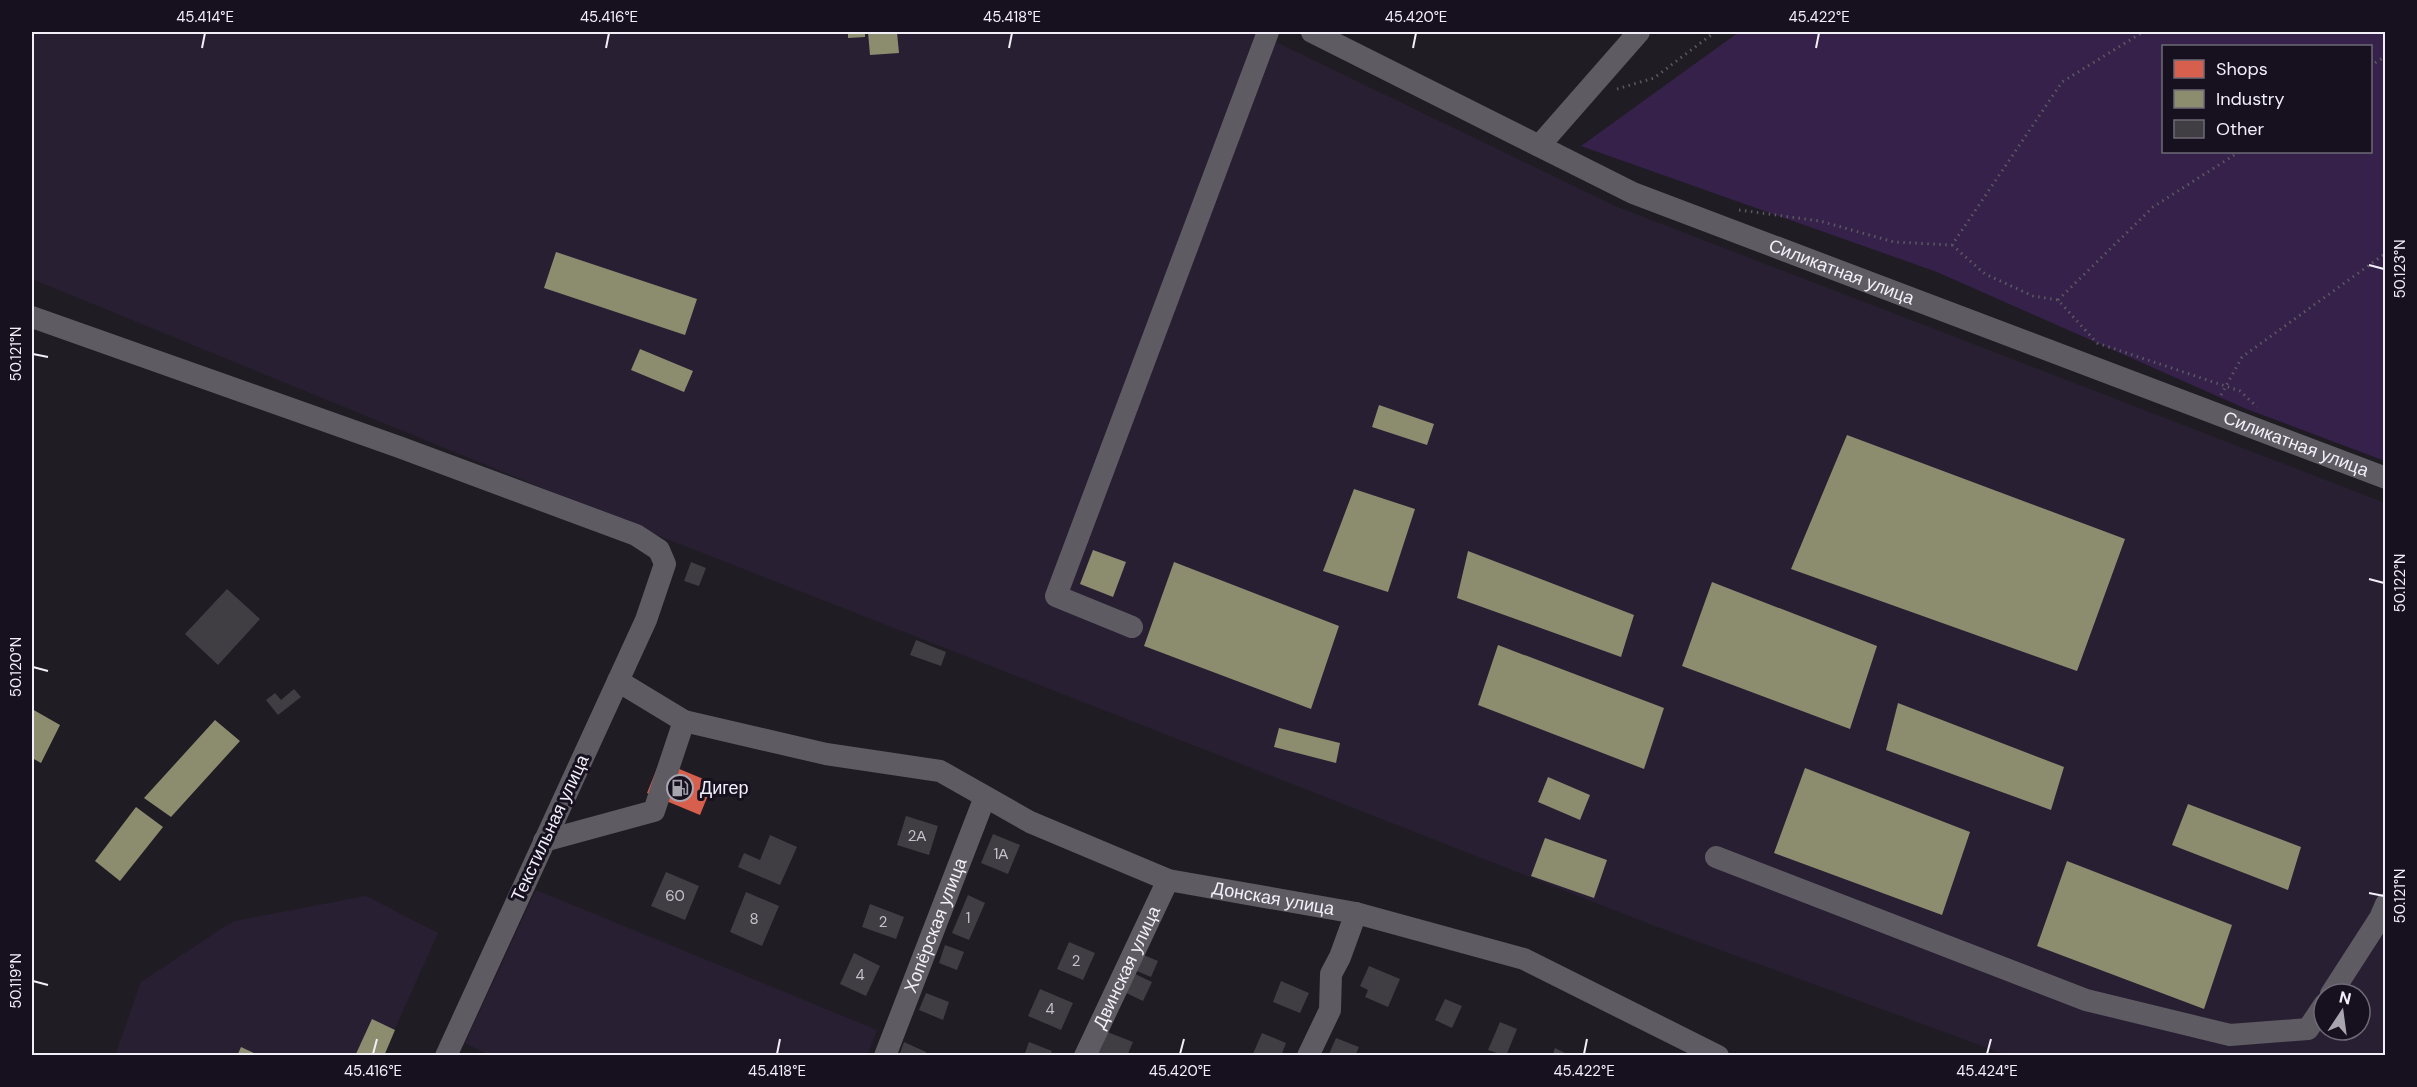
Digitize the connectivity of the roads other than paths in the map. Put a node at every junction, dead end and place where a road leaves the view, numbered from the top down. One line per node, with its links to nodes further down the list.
1 (1268, 32): 7 (street)
2 (1312, 32): 4 (street, Силикатная улица)
3 (1639, 32): 4 (street)
4 (1539, 146): 6 (street, Силикатная улица)
5 (32, 317): 8 (street, Текстильная улица)
6 (2385, 478)
7 (1132, 627)
8 (618, 681): 9 (street, Донская улица); 11 (street, Текстильная улица)
9 (684, 721): 10 (street, Донская улица); 11 (street)
10 (985, 797): 13 (street, Донская улица); 20 (street, Хопёрская улица)
11 (544, 841): 18 (street, Текстильная улица)
12 (1716, 857): 17 (street)
13 (1168, 880): 15 (street, Донская улица); 21 (street, Двинская улица)
14 (2385, 904): 16 (street)
15 (1356, 913): 19 (street, Донская улица); 22 (street)
16 (2339, 982)
17 (2312, 1023)
18 (454, 1053)
19 (1714, 1055)
20 (885, 1056)
21 (1085, 1056)
22 (1308, 1056)

